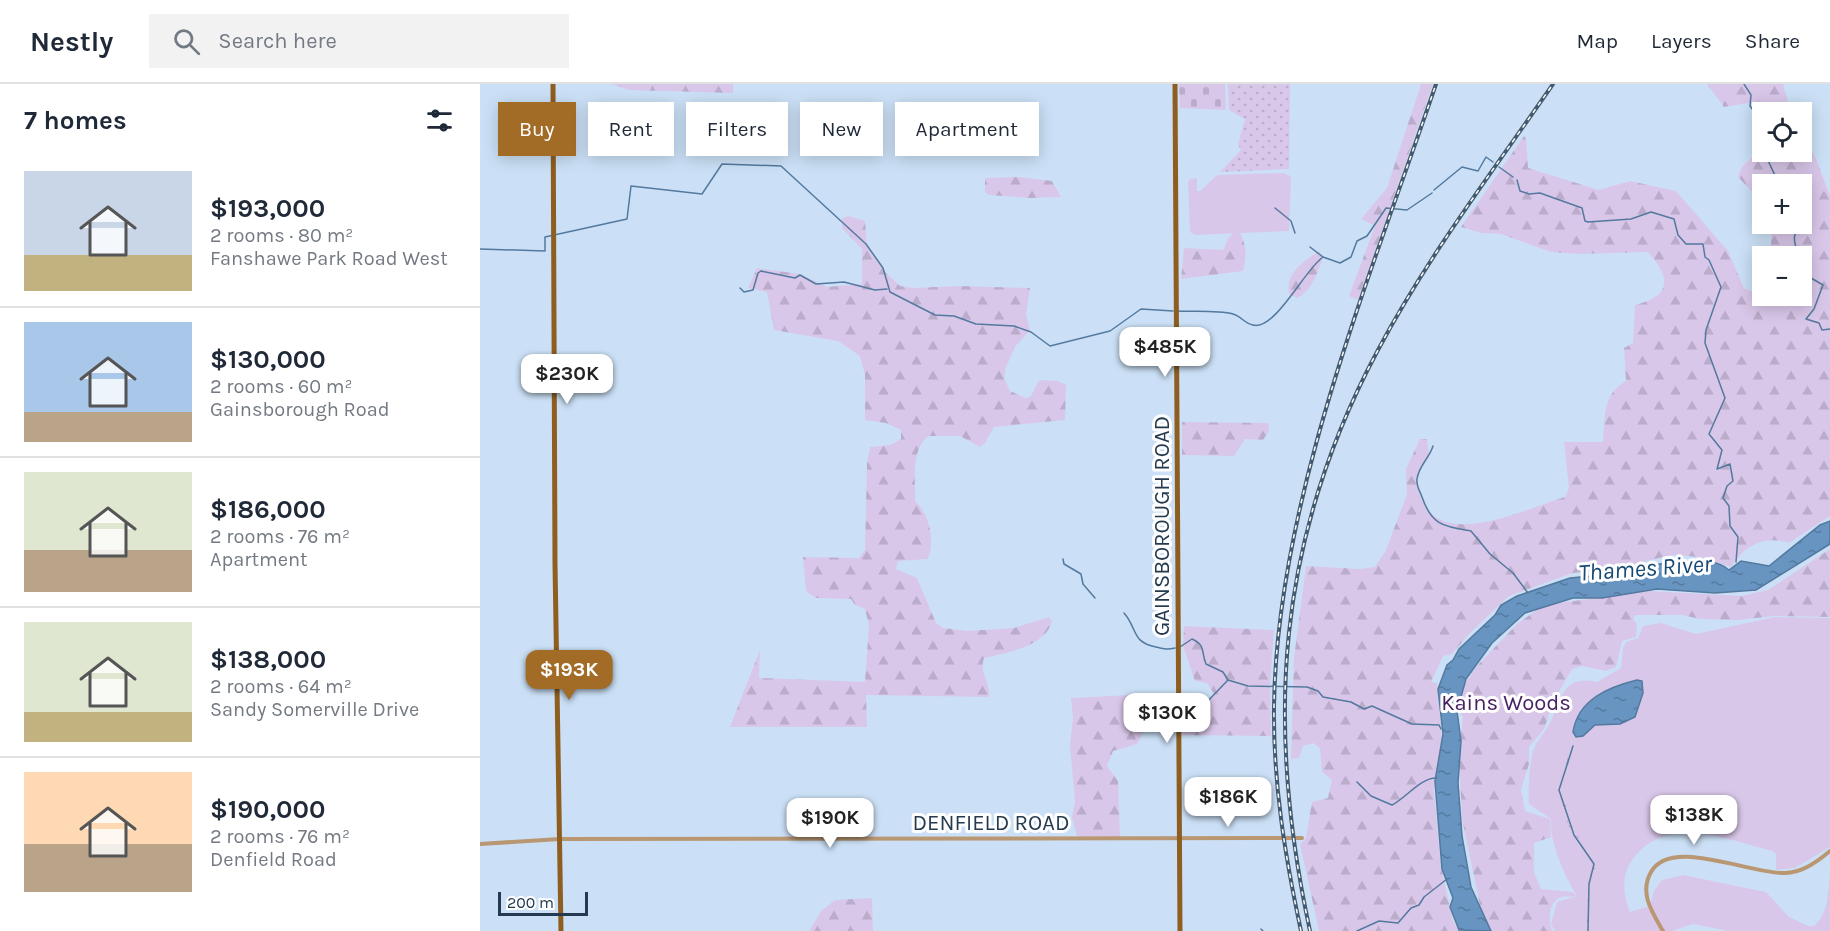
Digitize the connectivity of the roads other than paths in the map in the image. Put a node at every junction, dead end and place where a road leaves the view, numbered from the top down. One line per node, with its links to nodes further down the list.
1 (553, 84): 4 (main road)
2 (1175, 84): 3 (main road, GAINSBOROUGH ROAD)
3 (1179, 838): 4 (street, DENFIELD ROAD); 5 (street, DENFIELD ROAD); 9 (main road, GAINSBOROUGH ROAD)
4 (560, 839): 6 (street, DENFIELD ROAD); 8 (main road)
5 (1300, 839)
6 (480, 844)
7 (1830, 851): 10 (street)
8 (561, 931)
9 (1180, 931)
10 (1663, 931)

